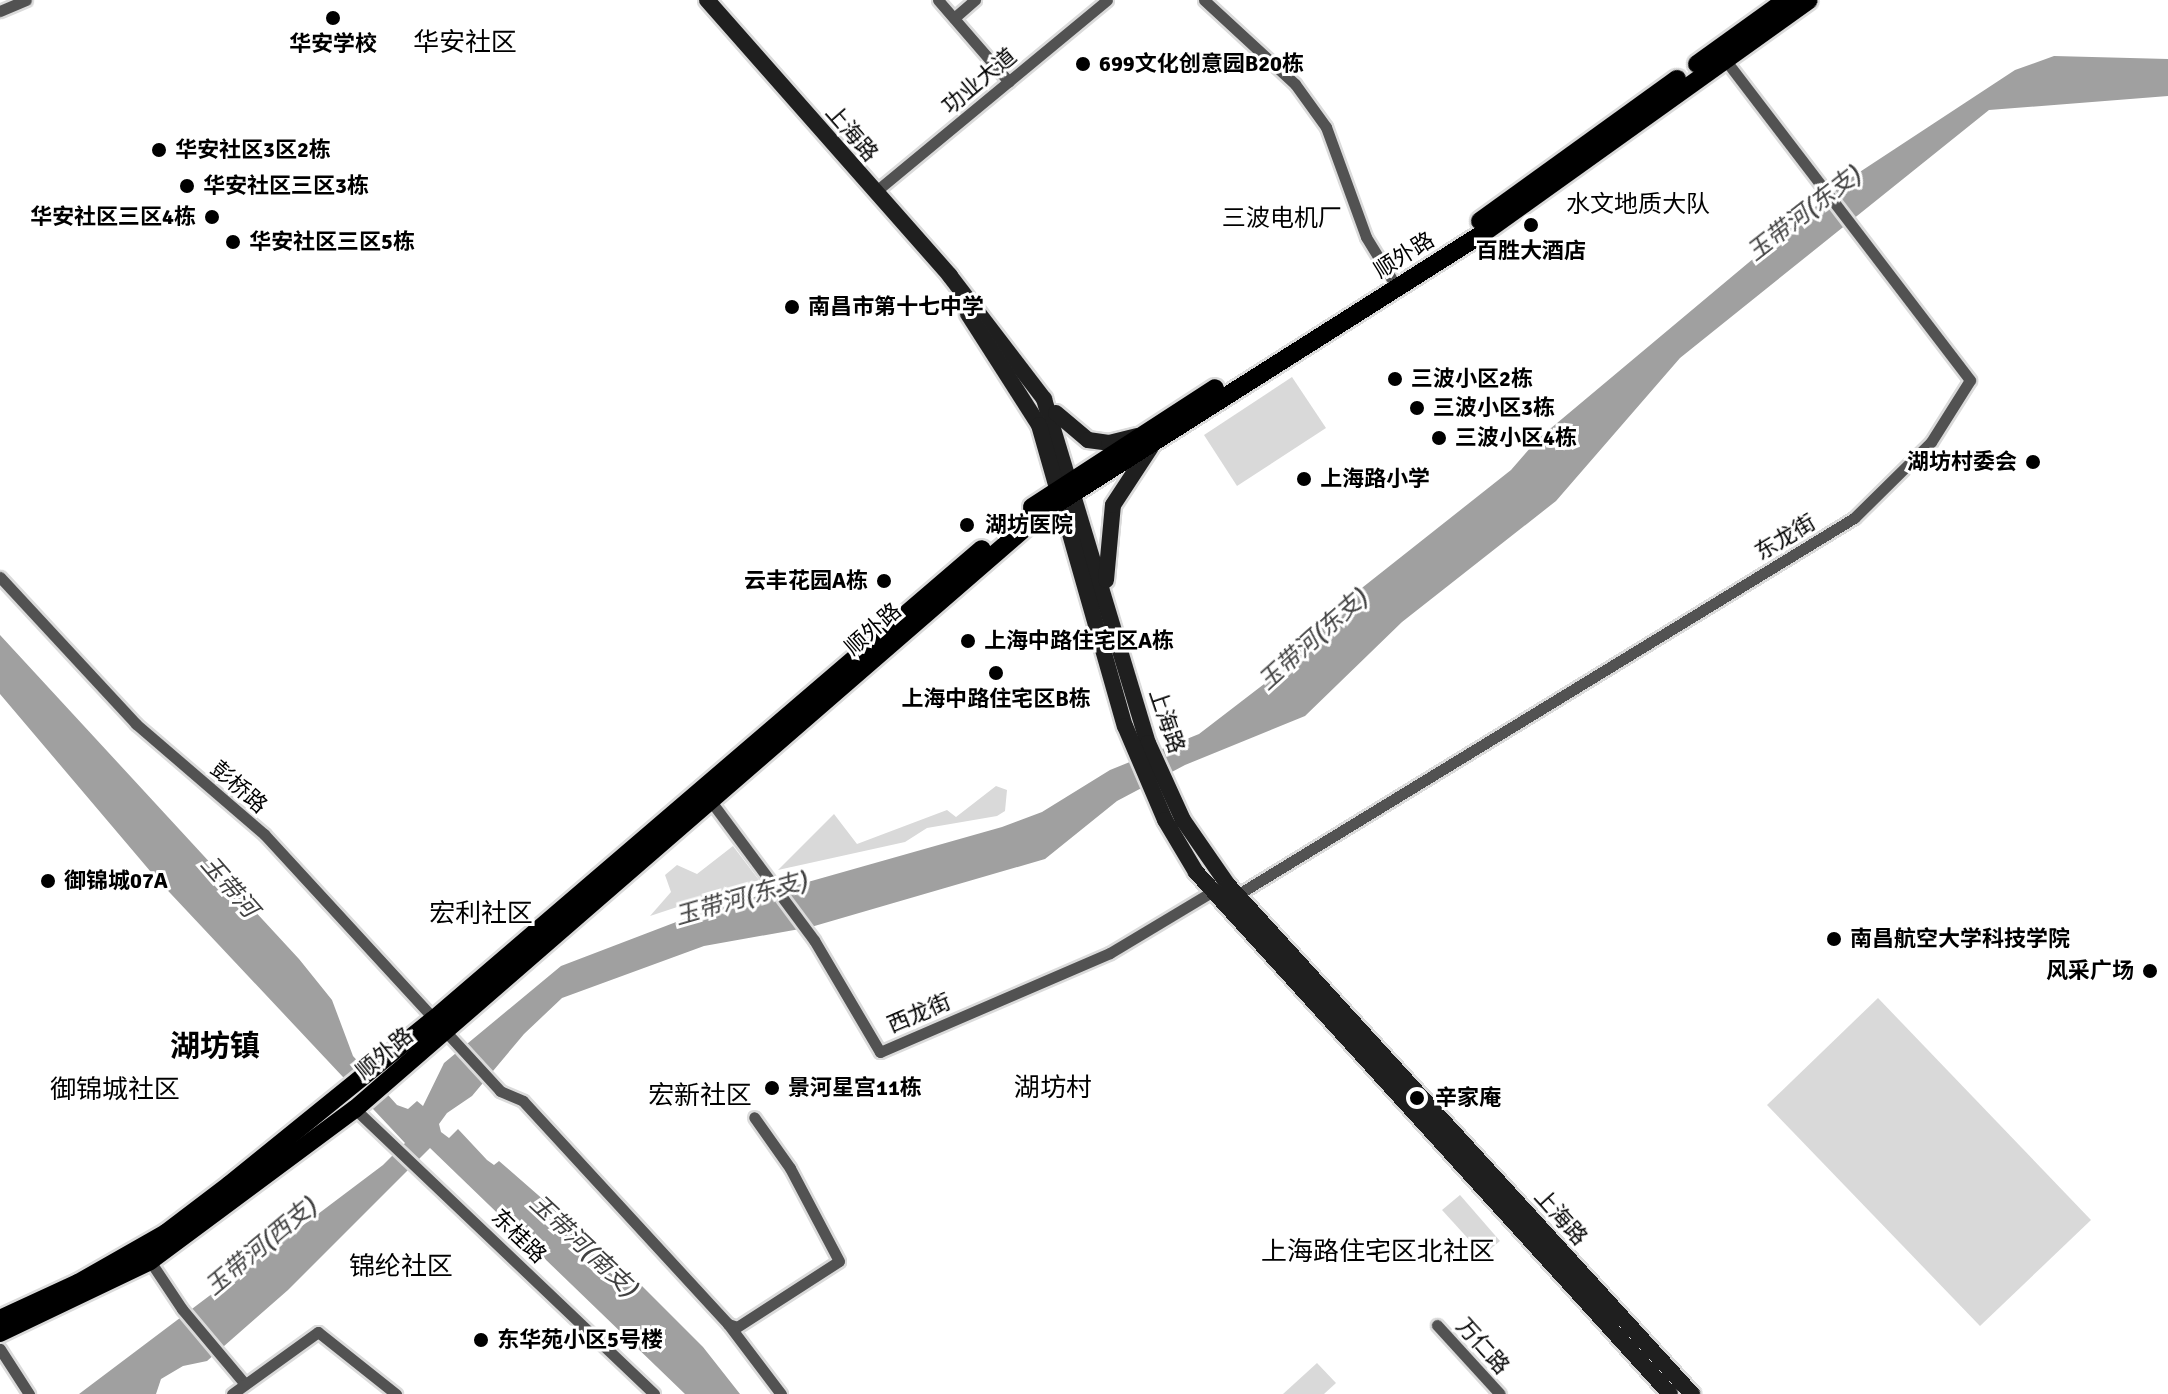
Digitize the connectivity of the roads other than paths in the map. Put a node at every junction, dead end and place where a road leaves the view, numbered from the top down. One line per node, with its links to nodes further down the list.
1 (26, 0): 10 (street)
2 (693, 0): 19 (main road, 上海路)
3 (707, 0): 14 (main road, 上海路)
4 (938, 0): 11 (street)
5 (975, 0): 11 (street)
6 (1107, 0): 13 (street, 功业大道)
7 (1204, 0): 15 (street)
8 (1786, 0): 15 (main road, 顺外路)
9 (1809, 0): 12 (main road, 顺外路)
10 (0, 11)
11 (954, 18): 13 (street)
12 (1725, 59): 18 (main road, 顺外路); 25 (street, 东龙街)
13 (1009, 82): 14 (street, 功业大道)
14 (875, 192): 16 (main road, 上海路)
15 (1391, 278): 17 (main road, 顺外路)
16 (1044, 399): 17 (main road); 19 (main road, 上海路)
17 (1139, 435): 19 (main road, 顺外路)
18 (1162, 436): 19 (main road, 顺外路); 21 (main road)
19 (1066, 490): 21 (main road, 上海路); 22 (main road, 上海路); 23 (main road, 顺外路)
20 (0, 577): 26 (street, 彭桥路)
21 (1105, 597): 22 (main road, 上海路)
22 (1142, 748): 24 (main road, 上海路); 25 (main road, 上海路)
23 (707, 795): 24 (street, 西龙街); 26 (main road, 顺外路)
24 (1213, 891): 42 (main road, 上海路)
25 (1237, 895): 43 (main road, 上海路)
26 (446, 1033): 27 (main road, 顺外路); 31 (street, 彭桥路)
27 (348, 1102): 29 (main road, 顺外路); 30 (main road, 顺外路); 39 (street, 东桂路)
28 (754, 1117): 31 (street)
29 (150, 1261): 33 (main road, 顺外路); 35 (street)
30 (0, 1319)
31 (728, 1324): 40 (street, 彭桥路)
32 (1437, 1325): 41 (street, 万仁路)
33 (0, 1333)
34 (0, 1349): 36 (street)
35 (245, 1384): 37 (street); 38 (street)
36 (29, 1394)
37 (232, 1394)
38 (396, 1394)
39 (654, 1394)
40 (781, 1394)
41 (1500, 1394)
42 (1670, 1394)
43 (1692, 1394)

